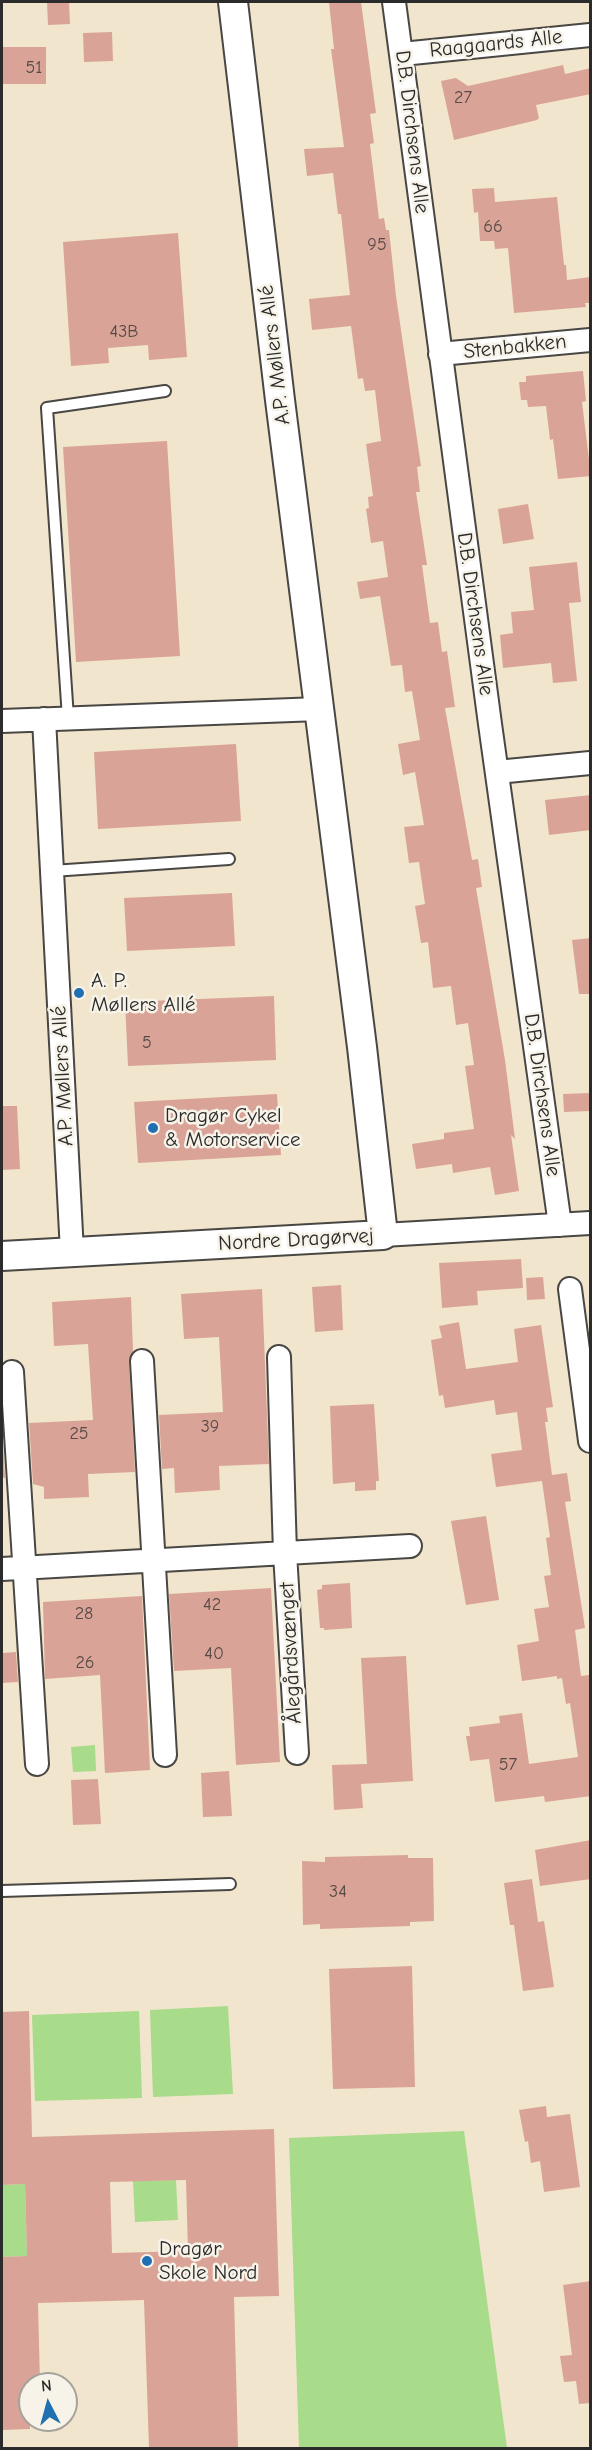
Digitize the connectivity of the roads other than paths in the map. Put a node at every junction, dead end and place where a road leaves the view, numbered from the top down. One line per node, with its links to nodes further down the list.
1 (233, 2): 8 (street, A.P. Møllers Allé)
2 (394, 2): 4 (street, D.B. Dirchsens Alle)
3 (591, 35): 4 (street, Raagaards Alle)
4 (402, 54): 6 (street, D.B. Dirchsens Alle)
5 (591, 340): 6 (street, Stenbakken)
6 (440, 354): 13 (street, D.B. Dirchsens Alle)
7 (165, 391): 9 (lane)
8 (319, 709): 9 (street); 18 (street, A.P. Møllers Allé)
9 (68, 718): 10 (street)
10 (44, 719): 11 (street); 15 (street, A.P. Møllers Allé)
11 (2, 721)
12 (591, 763): 13 (street)
13 (497, 772): 17 (street, D.B. Dirchsens Alle)
14 (229, 859): 15 (lane)
15 (52, 871): 19 (street, A.P. Møllers Allé)
16 (591, 1223): 17 (street, Nordre Dragørvej)
17 (560, 1225): 18 (street, Nordre Dragørvej)
18 (383, 1235): 19 (street, Nordre Dragørvej)
19 (72, 1252): 20 (street, Nordre Dragørvej)
20 (2, 1256)
21 (570, 1289): 25 (street)
22 (279, 1357): 27 (street, Ålegårdsvænget)
23 (142, 1361): 28 (street)
24 (12, 1372): 29 (street)
25 (591, 1441)
26 (410, 1546): 27 (street, Ålegårdsvænget)
27 (285, 1553): 28 (street, Ålegårdsvænget); 31 (street, Ålegårdsvænget)
28 (154, 1560): 29 (street, Ålegårdsvænget); 32 (street)
29 (25, 1568): 30 (street, Ålegårdsvænget); 33 (street)
30 (2, 1569)
31 (297, 1753)
32 (165, 1755)
33 (37, 1764)
34 (230, 1884): 35 (lane)
35 (2, 1891)

